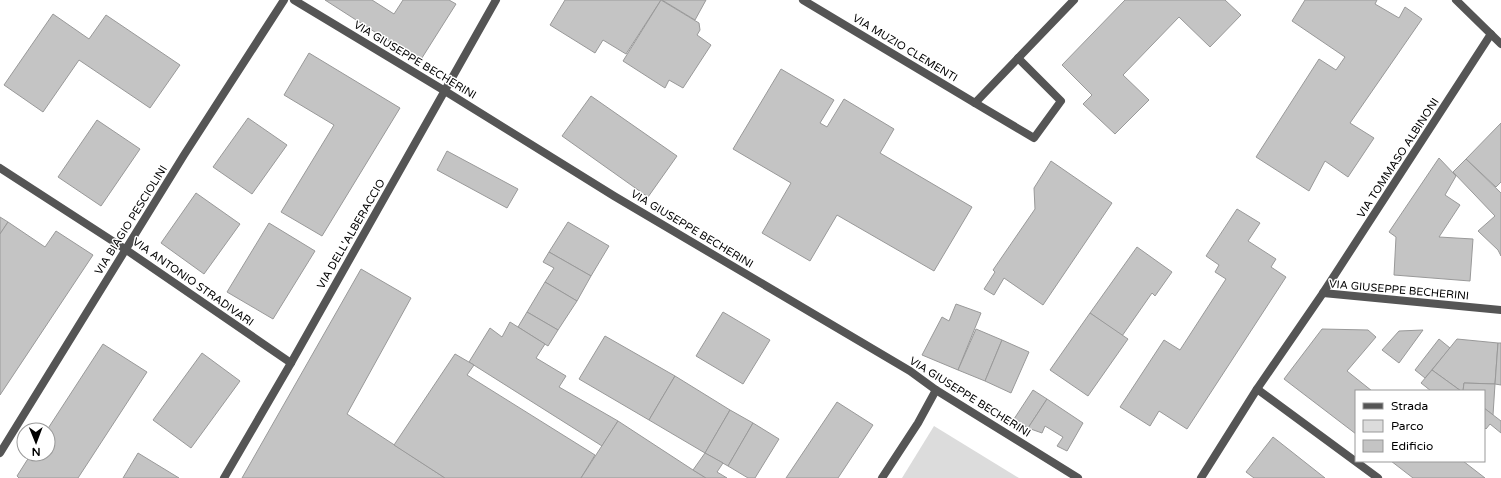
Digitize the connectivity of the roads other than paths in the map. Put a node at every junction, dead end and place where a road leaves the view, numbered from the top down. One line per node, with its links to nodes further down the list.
1 (284, 0): 13 (street, VIA BIAGIO PESCIOLINI)
2 (294, 0): 10 (street, VIA GIUSEPPE BECHERINI)
3 (496, 0): 10 (street, VIA DELL'ALBERACCIO)
4 (803, 0): 11 (street, VIA MUZIO CLEMENTI)
5 (1074, 0): 9 (street)
6 (1456, 0): 7 (street)
7 (1491, 34): 8 (street); 14 (street, VIA TOMMASO ALBINONI)
8 (1501, 44)
9 (1018, 58): 11 (street); 11 (street, VIA MUZIO CLEMENTI)
10 (445, 91): 16 (street, VIA DELL'ALBERACCIO); 18 (street, VIA GIUSEPPE BECHERINI)
11 (975, 103)
12 (0, 168): 13 (street, VIA ANTONIO STRADIVARI)
13 (126, 249): 16 (street, VIA ANTONIO STRADIVARI); 19 (street, VIA BIAGIO PESCIOLINI)
14 (1323, 294): 15 (street, VIA GIUSEPPE BECHERINI); 17 (street, VIA GIUSEPPE BECHERINI)
15 (1501, 310)
16 (291, 363): 22 (street, VIA DELL'ALBERACCIO)
17 (1257, 389): 20 (street); 25 (street, VIA GIUSEPPE BECHERINI)
18 (936, 390): 23 (street); 24 (street, VIA GIUSEPPE BECHERINI)
19 (0, 453)
20 (1355, 461)
21 (1356, 462): 26 (street)
22 (224, 478)
23 (882, 478)
24 (1078, 478)
25 (1201, 478)
26 (1378, 478)

